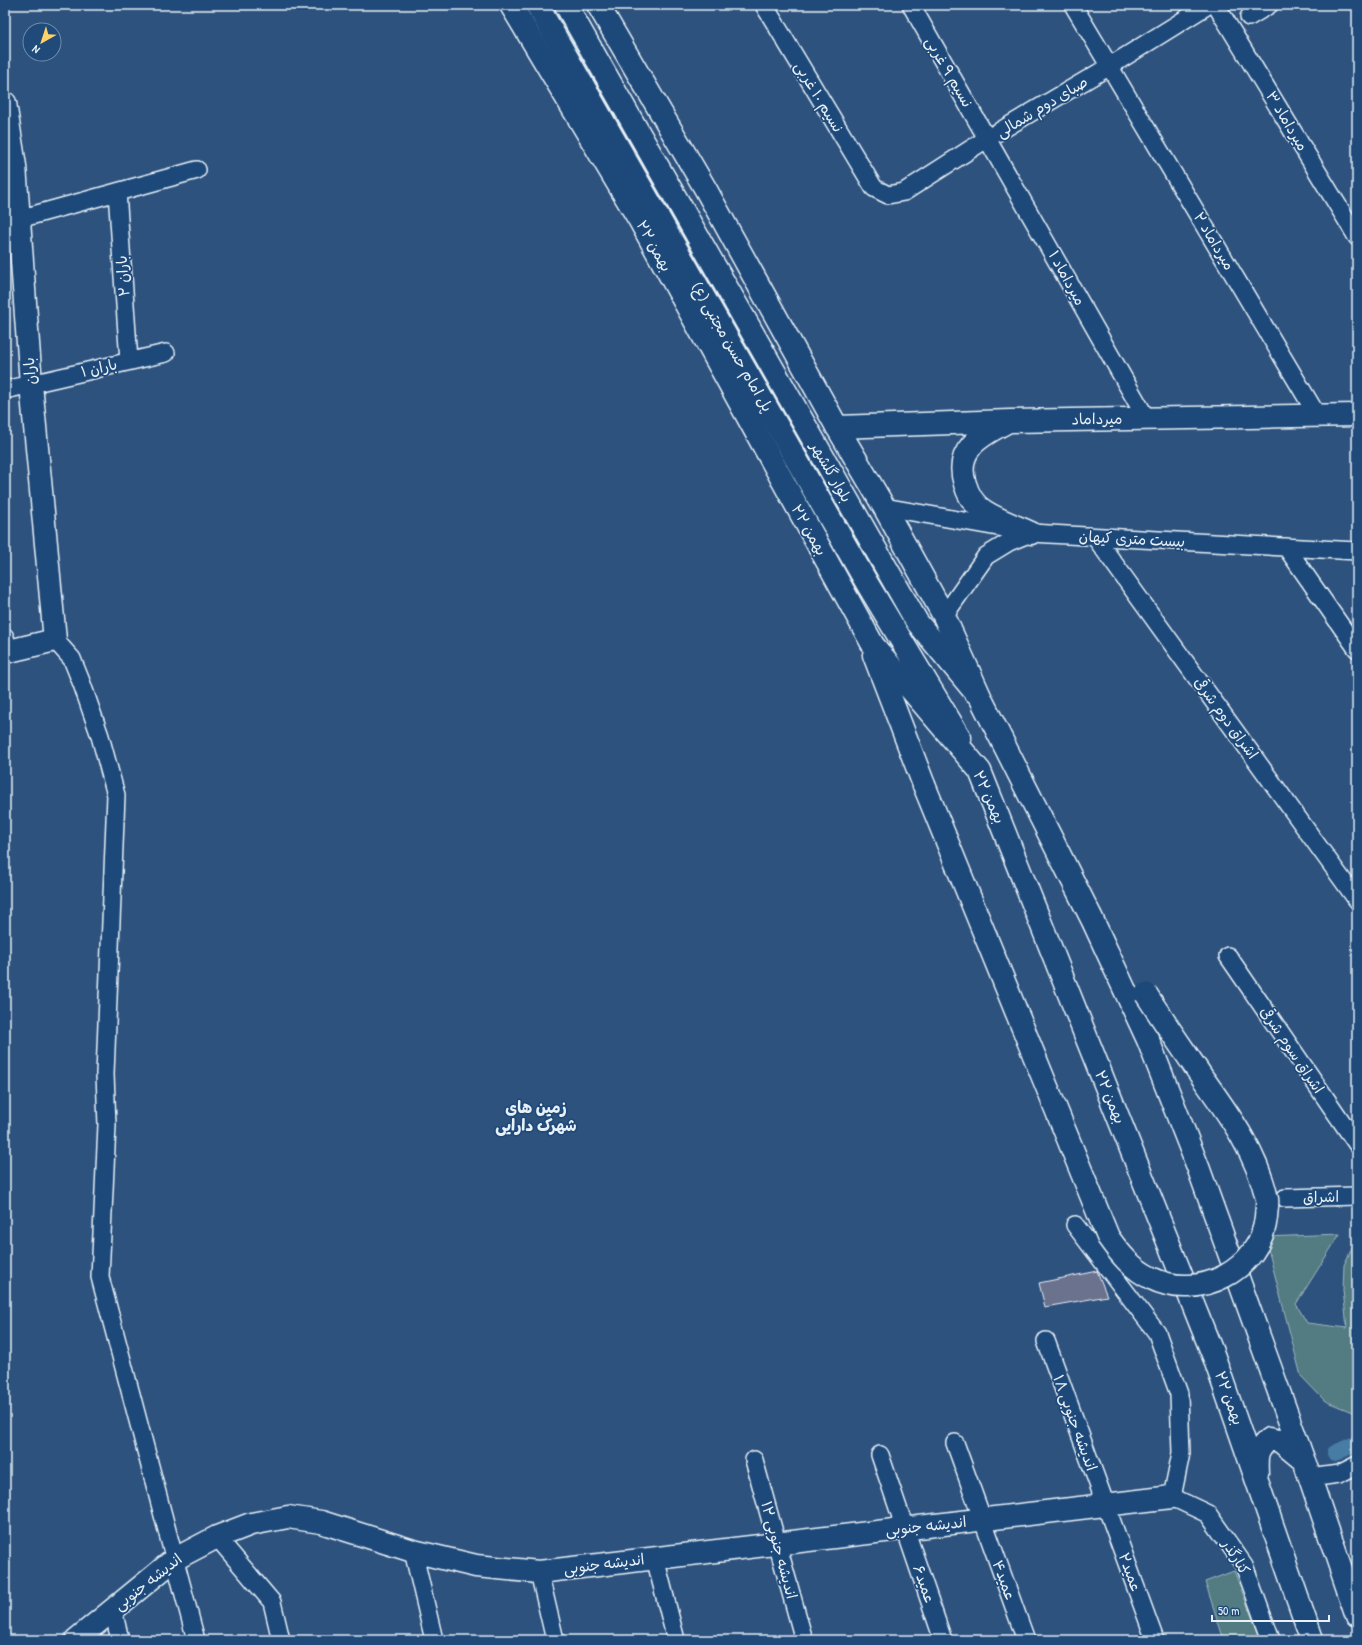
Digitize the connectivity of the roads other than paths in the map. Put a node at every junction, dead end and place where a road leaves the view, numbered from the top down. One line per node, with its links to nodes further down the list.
1 (511, 5): 35 (main road, ۲۲ بهمن)
2 (537, 5): 40 (main road, پل امام حسن مجتبی (ع))
3 (566, 5): 39 (main road, بلوار گلشهر)
4 (764, 5): 16 (street, نسیم ۱۰ غربی)
5 (911, 5): 14 (street, نسیم ۹ غربی)
6 (1073, 5): 12 (street, میرداماد ۲)
7 (1208, 5): 12 (street, صبای دوم شمالی)
8 (1216, 5): 19 (street, میرداماد ۳)
9 (1269, 5): 11 (street)
10 (602, 7): 28 (main road)
11 (1248, 17)
12 (1110, 66): 14 (street, صبای دوم شمالی); 25 (street, میرداماد ۲)
13 (5, 103): 18 (main road, باران)
14 (988, 138): 16 (street, صبای دوم شمالی); 26 (street, میرداماد ۱)
15 (197, 170): 17 (street)
16 (874, 188)
17 (117, 192): 18 (street); 21 (street, باران ۲)
18 (19, 219): 22 (main road, باران)
19 (1357, 237)
20 (166, 353): 21 (street, باران ۱)
21 (129, 361): 22 (street, باران ۱)
22 (31, 384): 23 (street, باران ۱); 36 (main road, باران)
23 (5, 390)
24 (1357, 414): 25 (main road, میرداماد)
25 (1317, 415): 26 (main road, میرداماد)
26 (1146, 418): 27 (main road, میرداماد)
27 (1010, 421): 28 (main road, میرداماد); 30 (main road)
28 (837, 427): 29 (main road)
29 (884, 507): 30 (street); 34 (main road)
30 (1031, 533): 31 (street, بیست متری کیهان); 34 (street, بیست متری کیهان)
31 (1095, 537): 32 (street, بیست متری کیهان); 42 (street, اشراق دوم شرقی)
32 (1286, 548): 33 (street, بیست متری کیهان); 38 (street)
33 (1357, 551)
34 (944, 616): 39 (main road)
35 (864, 629): 40 (main road, ۲۲ بهمن); 41 (main road, bridge)
36 (55, 640): 37 (main road); 63 (street)
37 (6, 647)
38 (1357, 648)
39 (983, 703): 41 (main road)
40 (980, 772): 54 (main road, ۲۲ بهمن)
41 (1075, 888): 53 (main road)
42 (1357, 900)
43 (1228, 956): 44 (street, اشراق سوم شرقی)
44 (1357, 1144)
45 (1357, 1196): 46 (street, اشراق)
46 (1285, 1198)
47 (1075, 1225): 55 (street)
48 (1046, 1341): 56 (street, اندیشه جنوبی ۱۸)
49 (955, 1443): 57 (street, عمید۴)
50 (880, 1455): 58 (street, عمید۶)
51 (754, 1460): 60 (street, اندیشه جنوبی ۱۲)
52 (1357, 1465): 53 (street)
53 (1307, 1470): 54 (main road); 66 (main road)
54 (1257, 1477): 79 (main road, ۲۲ بهمن)
55 (1172, 1497): 56 (main road, اندیشه جنوبی); 78 (street, کنارگذر)
56 (1104, 1505): 57 (main road, اندیشه جنوبی); 77 (street, عمید۲)
57 (983, 1520): 58 (main road, اندیشه جنوبی); 76 (street, عمید۴)
58 (905, 1528): 60 (main road, اندیشه جنوبی); 75 (street, عمید۶)
59 (217, 1537): 61 (main road, اندیشه جنوبی); 63 (main road, اندیشه جنوبی); 70 (street)
60 (777, 1544): 62 (main road, اندیشه جنوبی); 74 (street, اندیشه جنوبی ۱۲)
61 (413, 1551): 64 (main road, اندیشه جنوبی); 71 (street)
62 (655, 1558): 64 (main road, اندیشه جنوبی); 73 (street)
63 (175, 1559): 65 (main road, اندیشه جنوبی); 69 (street)
64 (539, 1572): 72 (street)
65 (113, 1610): 67 (main road, اندیشه جنوبی); 68 (street)
66 (1357, 1616)
67 (76, 1640)
68 (120, 1640)
69 (196, 1640)
70 (281, 1640)
71 (434, 1640)
72 (555, 1640)
73 (676, 1640)
74 (804, 1640)
75 (943, 1640)
76 (1026, 1640)
77 (1155, 1640)
78 (1271, 1640)
79 (1312, 1640)

